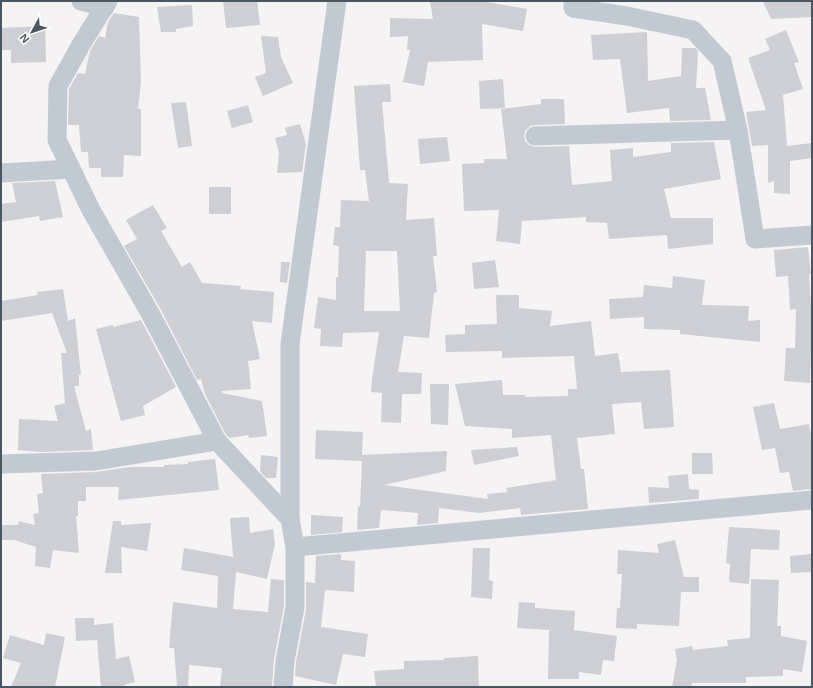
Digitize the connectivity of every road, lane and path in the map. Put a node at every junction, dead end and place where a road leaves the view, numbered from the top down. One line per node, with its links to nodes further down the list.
1 (81, 1): 4 (street)
2 (337, 1): 13 (street)
3 (573, 1): 5 (street)
4 (107, 4): 7 (street)
5 (738, 130): 6 (street); 9 (street)
6 (535, 136)
7 (71, 169): 8 (street); 10 (street)
8 (1, 173)
9 (812, 235)
10 (217, 441): 11 (street); 13 (street)
11 (1, 464)
12 (812, 500): 14 (street)
13 (290, 519): 14 (street)
14 (295, 547): 15 (street)
15 (283, 687)

